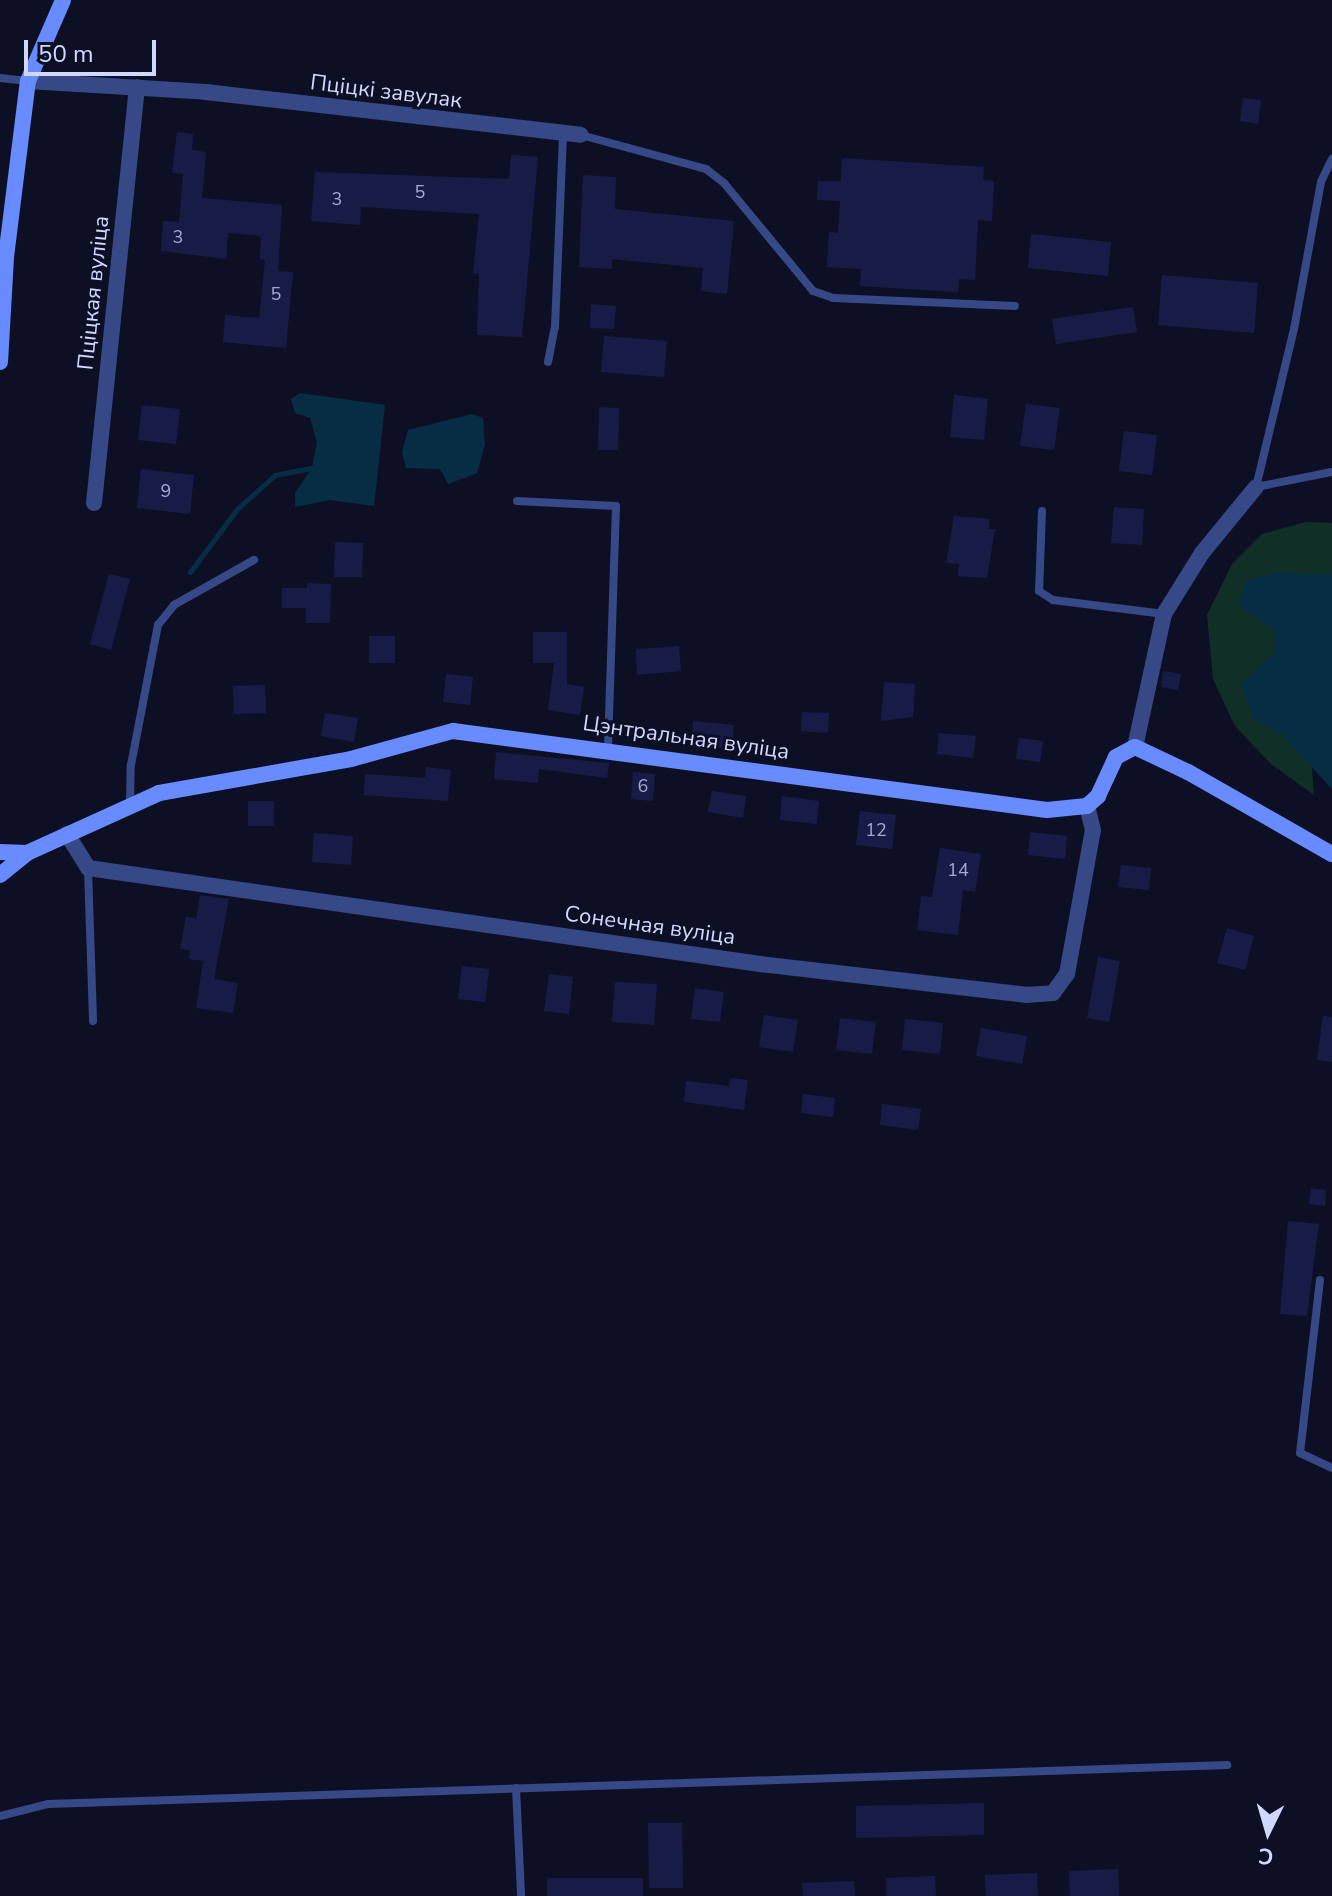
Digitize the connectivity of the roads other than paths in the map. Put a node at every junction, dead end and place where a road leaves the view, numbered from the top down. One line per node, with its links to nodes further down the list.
1 (63, 0): 3 (street)
2 (0, 78): 3 (lane)
3 (28, 81): 4 (street, Пціцкі завулак); 9 (street)
4 (137, 87): 5 (street, Пціцкі завулак); 14 (street, Пціцкая вуліца)
5 (563, 135): 6 (street, Пціцкі завулак); 10 (lane)
6 (581, 135): 8 (lane)
7 (1332, 159): 12 (lane)
8 (1015, 306)
9 (0, 362)
10 (548, 362)
11 (1332, 472): 12 (lane)
12 (1256, 487): 17 (street)
13 (517, 501): 19 (lane)
14 (94, 503)
15 (1042, 511): 17 (lane)
16 (254, 560): 20 (lane)
17 (1164, 614): 18 (street)
18 (1135, 747): 21 (street); 25 (street)
19 (608, 749): 20 (street, Цэнтральная вуліца); 21 (street, Цэнтральная вуліца)
20 (130, 804): 22 (street, Цэнтральная вуліца)
21 (1087, 806): 26 (street, Сонечная вуліца)
22 (67, 834): 24 (street, Цэнтральная вуліца); 26 (street)
23 (0, 852): 24 (street)
24 (27, 853): 27 (street, Цэнтральная вуліца)
25 (1332, 854)
26 (88, 868): 28 (lane)
27 (0, 875)
28 (93, 1021)
29 (1320, 1280): 30 (lane)
30 (1332, 1468)
31 (1227, 1765): 32 (lane)
32 (516, 1788): 33 (lane); 34 (lane)
33 (0, 1816)
34 (521, 1896)

